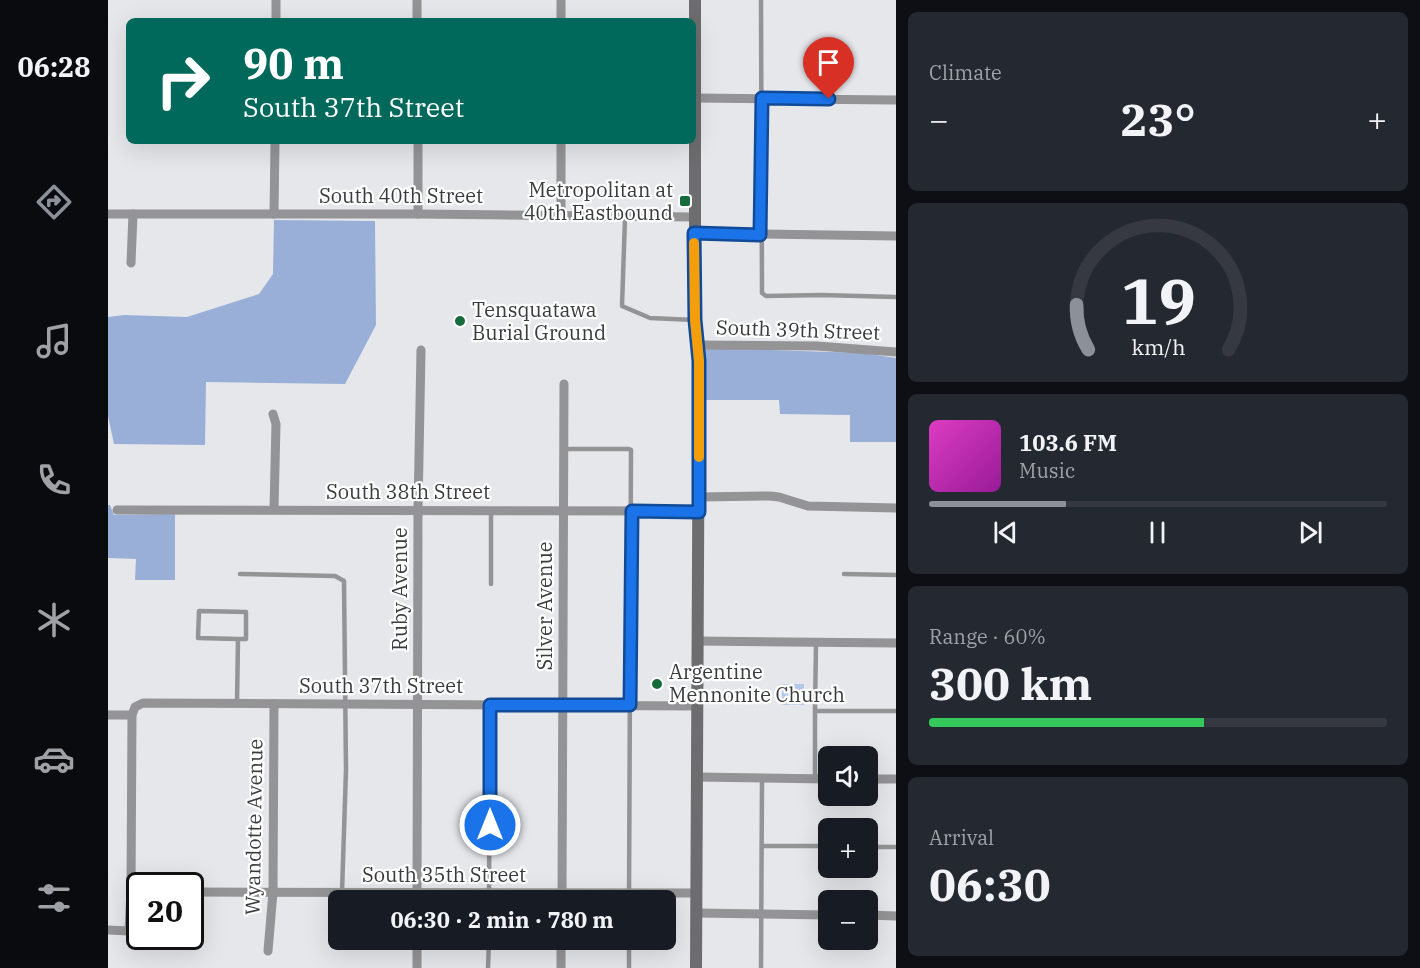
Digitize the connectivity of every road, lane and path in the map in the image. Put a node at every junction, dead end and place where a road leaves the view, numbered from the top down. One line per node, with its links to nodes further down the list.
1 (276, 0): 6 (street)
2 (417, 0): 7 (street)
3 (561, 0): 8 (street)
4 (695, 0): 9 (main road)
5 (761, 0): 11 (lane)
6 (276, 18)
7 (417, 18)
8 (561, 18)
9 (695, 18)
10 (696, 98): 11 (street)
11 (762, 98): 12 (street); 25 (lane)
12 (896, 100)
13 (275, 144): 19 (street)
14 (418, 144): 20 (street)
15 (561, 144): 21 (street)
16 (695, 144): 22 (main road)
17 (108, 214): 18 (street, South 40th Street)
18 (133, 214): 19 (street, South 40th Street); 27 (street)
19 (274, 214): 20 (street, South 40th Street)
20 (418, 214): 21 (street, South 40th Street)
21 (561, 216): 23 (street, South 40th Street)
22 (694, 217): 23 (street, South 40th Street); 24 (main road)
23 (625, 218): 29 (lane)
24 (694, 233): 25 (street); 29 (main road)
25 (760, 235): 26 (street); 28 (lane)
26 (896, 236)
27 (131, 262)
28 (896, 297)
29 (695, 320): 30 (main road)
30 (698, 345): 32 (street, South 39th Street); 36 (main road)
31 (421, 350): 40 (street, Ruby Avenue)
32 (896, 352)
33 (564, 384): 35 (street, Silver Avenue)
34 (273, 414): 38 (street)
35 (564, 449): 42 (street, Silver Avenue); 43 (lane)
36 (699, 497): 37 (street); 44 (main road)
37 (896, 508)
38 (274, 509): 39 (street, South 38th Street); 40 (street, South 38th Street)
39 (117, 510)
40 (418, 510): 41 (street, South 38th Street); 56 (street, Ruby Avenue)
41 (491, 510): 42 (street, South 38th Street); 48 (lane)
42 (564, 510): 43 (street, South 38th Street); 58 (street, Silver Avenue)
43 (632, 511): 44 (street, South 38th Street); 59 (lane)
44 (699, 512): 50 (main road)
45 (240, 574): 55 (lane)
46 (844, 574): 47 (lane)
47 (896, 575)
48 (491, 584)
49 (238, 639): 49 (lane); 53 (lane)
50 (697, 641): 51 (street); 60 (main road)
51 (816, 643): 52 (street); 61 (lane)
52 (896, 644)
53 (237, 703): 54 (street, South 37th Street); 64 (street, South 37th Street)
54 (274, 704): 55 (street, South 37th Street); 81 (street, Wyandotte Avenue)
55 (345, 704): 56 (street, South 37th Street); 75 (lane)
56 (417, 705): 57 (street, South 37th Street); 76 (street, Ruby Avenue)
57 (490, 705): 58 (street, South 37th Street); 77 (lane)
58 (563, 705): 59 (street, South 37th Street); 78 (street, Silver Avenue)
59 (630, 705): 60 (street, South 37th Street); 79 (lane)
60 (697, 706): 65 (main road)
61 (815, 711): 62 (lane); 67 (lane)
62 (896, 711)
63 (108, 715): 64 (street, South 37th Street)
64 (132, 715): 74 (street)
65 (697, 777): 66 (street); 83 (main road)
66 (762, 778): 67 (street); 70 (lane)
67 (815, 779)
68 (878, 779): 69 (street)
69 (896, 779)
70 (762, 846): 71 (lane); 86 (lane)
71 (818, 846)
72 (878, 847): 73 (lane)
73 (896, 847)
74 (135, 872)
75 (342, 890)
76 (417, 890)
77 (489, 890)
78 (562, 890)
79 (629, 890)
80 (204, 892): 81 (street, South 35th Street)
81 (273, 892): 82 (street, South 35th Street); 96 (street, Wyandotte Avenue)
82 (328, 893)
83 (697, 893): 84 (street, South 35th Street); 85 (main road)
84 (676, 894)
85 (696, 914): 86 (street); 101 (main road)
86 (762, 914): 87 (street); 102 (lane)
87 (818, 915)
88 (878, 915): 89 (street)
89 (896, 916)
90 (108, 930): 91 (street)
91 (126, 931)
92 (417, 950): 97 (street)
93 (489, 950): 98 (lane)
94 (561, 950): 99 (street)
95 (629, 950): 100 (lane)
96 (268, 951)
97 (417, 968)
98 (488, 968)
99 (561, 968)
100 (629, 968)
101 (696, 968)
102 (761, 968)

